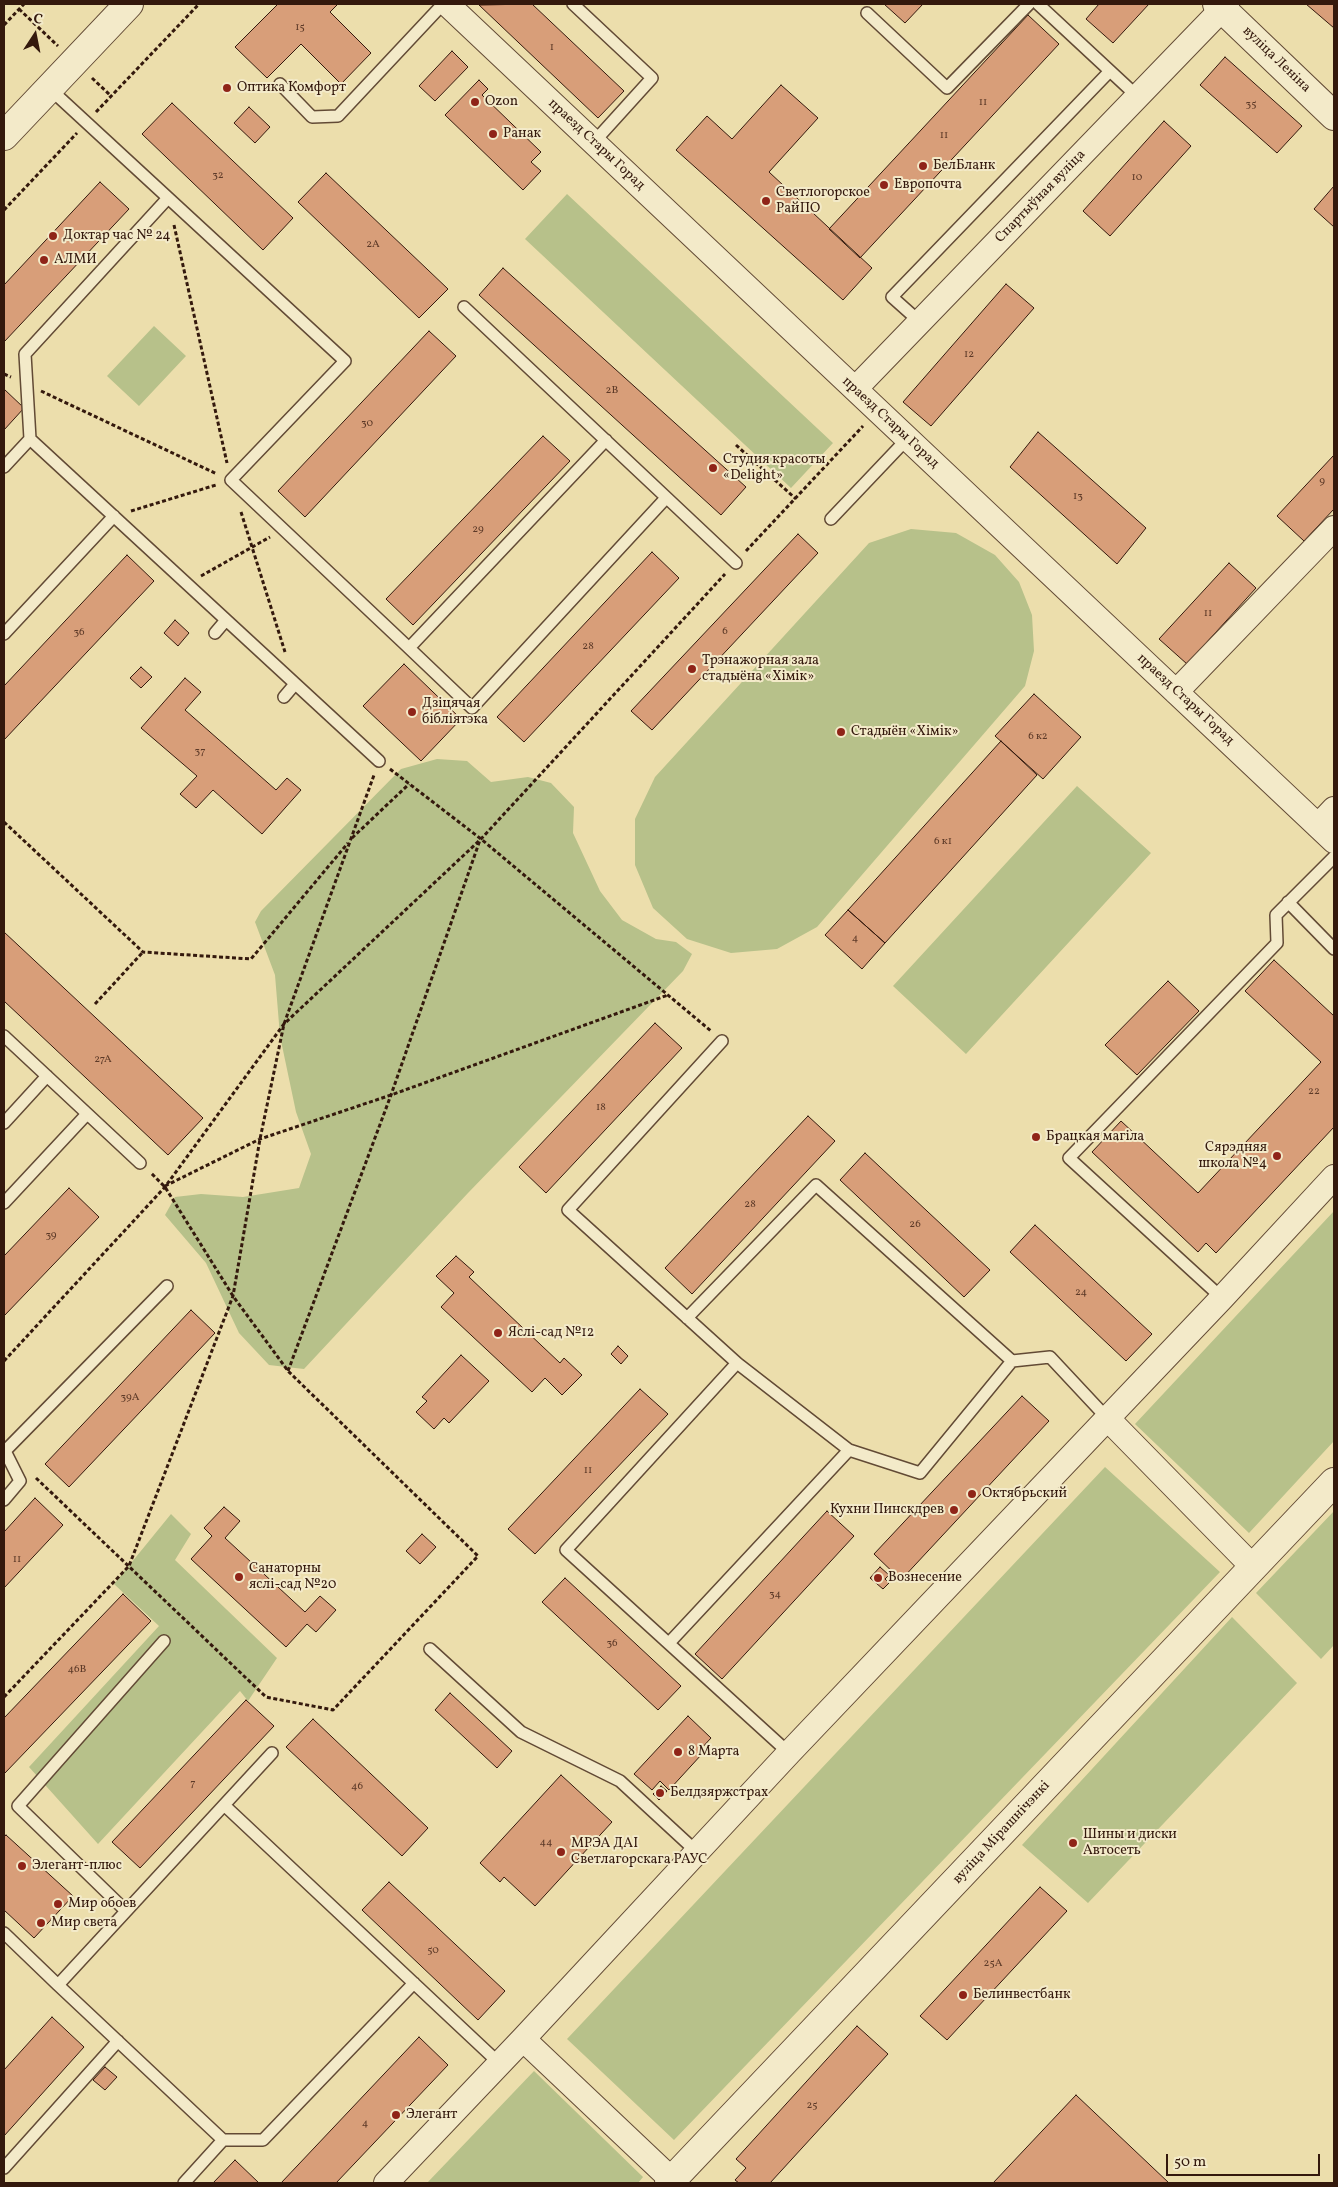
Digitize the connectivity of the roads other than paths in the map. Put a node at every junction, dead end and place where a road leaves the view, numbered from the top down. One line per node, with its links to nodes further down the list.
1 (129, 4): 11 (street)
2 (442, 4): 10 (lane)
3 (447, 4): 15 (street, праезд Стары Горад)
4 (573, 4): 15 (lane)
5 (1029, 4): 8 (lane)
6 (1038, 4): 9 (lane)
7 (1222, 5): 12 (street, Спартыўная вуліца); 13 (street, вуліца Леніна)
8 (867, 13)
9 (1110, 71): 12 (lane); 18 (lane)
10 (280, 84)
11 (49, 88): 14 (street); 16 (lane)
12 (1138, 97): 18 (street, Спартыўная вуліца)
13 (1334, 116)
14 (4, 136)
15 (594, 142): 19 (street, праезд Стары Горад)
16 (168, 198): 20 (lane); 32 (lane)
17 (464, 307): 22 (lane)
18 (920, 322): 19 (street, Спартыўная вуліца)
19 (855, 389): 21 (street, праезд Стары Горад)
20 (30, 439): 23 (lane); 25 (lane)
21 (907, 439): 26 (lane); 34 (street, праезд Стары Горад)
22 (606, 440): 24 (lane); 32 (lane)
23 (4, 467)
24 (666, 498): 28 (lane); 32 (lane)
25 (114, 516): 29 (lane); 31 (lane)
26 (832, 519)
27 (1334, 528): 34 (street)
28 (736, 563)
29 (226, 620): 30 (lane); 33 (lane)
30 (215, 633)
31 (4, 634)
32 (409, 648)
33 (295, 684): 35 (lane); 36 (lane)
34 (1176, 692): 37 (street, праезд Стары Горад)
35 (284, 697)
36 (379, 761)
37 (1329, 825)
38 (1334, 857): 39 (lane)
39 (1288, 902): 40 (lane); 50 (lane)
40 (1334, 949)
41 (4, 1036): 43 (lane)
42 (722, 1041): 51 (lane)
43 (47, 1076): 44 (lane); 45 (lane)
44 (87, 1114): 46 (lane); 48 (lane)
45 (4, 1123)
46 (140, 1163)
47 (1334, 1177): 50 (street)
48 (4, 1203)
49 (167, 1286): 56 (lane)
50 (1222, 1298): 54 (street)
51 (687, 1318): 52 (lane); 53 (lane)
52 (1012, 1361): 54 (lane); 55 (lane)
53 (737, 1363): 55 (lane); 61 (lane)
54 (1107, 1418): 59 (street); 64 (street)
55 (849, 1450): 61 (lane)
56 (4, 1451): 58 (lane)
57 (1334, 1482): 59 (street, вуліца Мірашнічэнкі)
58 (4, 1500)
59 (1253, 1567): 76 (street, вуліца Мірашнічэнкі)
60 (164, 1641): 67 (lane)
61 (669, 1643): 64 (lane)
62 (430, 1649): 66 (lane)
63 (272, 1753): 65 (lane)
64 (789, 1753): 66 (street)
65 (224, 1805): 67 (lane); 69 (lane)
66 (698, 1852): 71 (street)
67 (125, 1910): 70 (lane)
68 (4, 1933): 70 (lane)
69 (414, 1983): 73 (lane); 74 (lane)
70 (58, 1985): 72 (lane)
71 (523, 2039): 73 (street); 76 (street)
72 (118, 2041): 74 (lane); 75 (lane)
73 (500, 2064): 78 (street)
74 (223, 2140): 77 (lane)
75 (4, 2168)
76 (671, 2182)
77 (184, 2183)
78 (386, 2183)

